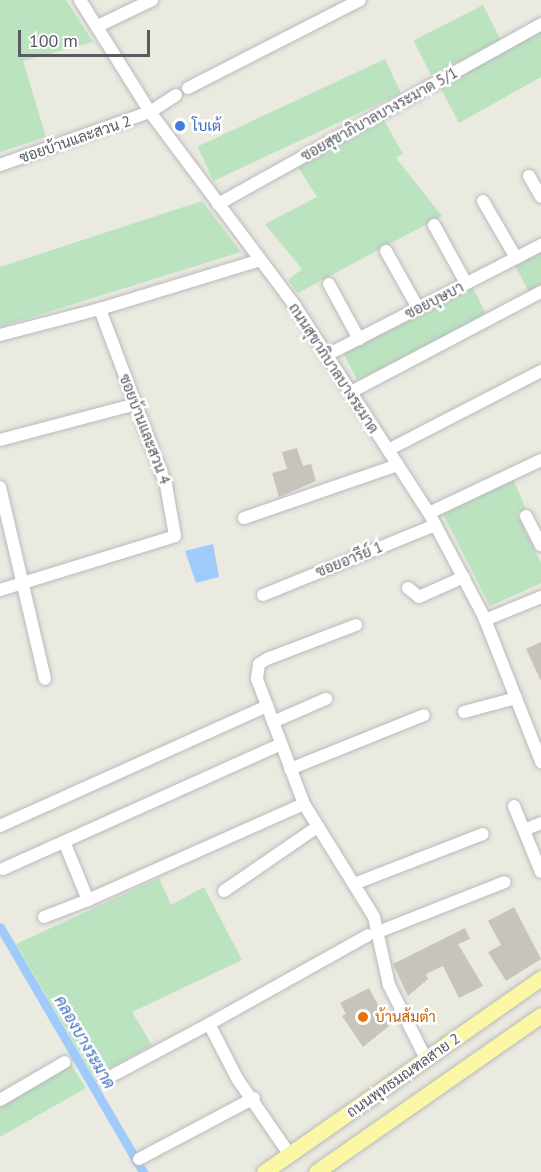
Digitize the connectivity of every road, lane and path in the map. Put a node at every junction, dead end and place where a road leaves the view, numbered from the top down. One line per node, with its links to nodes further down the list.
1 (81, 0): 5 (street, ถนนสุขาภิบาลบางระมาด)
2 (152, 0): 5 (street)
3 (360, 0): 6 (street)
4 (541, 24): 13 (street, ซอยสุขาภิบาลบางระมาด 5/1)
5 (98, 26): 8 (street, ถนนสุขาภิบาลบางระมาด)
6 (188, 88)
7 (176, 95): 8 (street, ซอยบ้านและสวน 2)
8 (150, 112): 9 (street, ซอยบ้านและสวน 2); 13 (street, ถนนสุขาภิบาลบางระมาด)
9 (0, 165)
10 (530, 176): 11 (street)
11 (541, 197)
12 (483, 201): 17 (street)
13 (218, 204): 18 (street, ถนนสุขาภิบาลบางระมาด)
14 (434, 225): 19 (street)
15 (541, 245): 17 (street, ซอยบุษบา)
16 (386, 251): 22 (street)
17 (516, 258): 19 (street, ซอยบุษบา)
18 (260, 260): 23 (street); 26 (street, ถนนสุขาภิบาลบางระมาด)
19 (466, 283): 22 (street, ซอยบุษบา)
20 (329, 284): 25 (street)
21 (541, 292): 28 (street)
22 (418, 308): 25 (street, ซอยบุษบา)
23 (100, 309): 24 (street); 29 (street, ซอยบ้านและสวน 4)
24 (0, 335)
25 (359, 339): 26 (street, ซอยบุษบา)
26 (327, 355): 28 (street, ถนนสุขาภิบาลบางระมาด)
27 (541, 370): 31 (street)
28 (351, 392): 31 (street, ถนนสุขาภิบาลบางระมาด)
29 (136, 404): 30 (street); 40 (street, ซอยบ้านและสวน 4)
30 (0, 440)
31 (388, 450): 33 (street, ถนนสุขาภิบาลบางระมาด)
32 (541, 460): 37 (street, ซอยอารีย์ 1)
33 (398, 465): 36 (street); 37 (street, ถนนสุขาภิบาลบางระมาด)
34 (0, 487): 40 (street)
35 (526, 516): 38 (street)
36 (244, 518)
37 (432, 519): 39 (street, ถนนสุขาภิบาลบางระมาด); 43 (street, ซอยอารีย์ 1)
38 (541, 545)
39 (464, 577): 41 (street); 45 (street, ถนนสุขาภิบาลบางระมาด)
40 (24, 583): 42 (street, ซอยบ้านและสวน 4); 47 (street)
41 (408, 588)
42 (0, 590)
43 (264, 595)
44 (541, 597): 45 (street)
45 (485, 620): 48 (street, ถนนสุขาภิบาลบางระมาด)
46 (356, 625): 50 (street)
47 (45, 679)
48 (516, 698): 51 (street); 55 (street, ถนนสุขาภิบาลบางระมาด)
49 (326, 699): 53 (street)
50 (267, 706): 53 (street); 60 (street)
51 (464, 712)
52 (424, 715): 56 (street)
53 (273, 722): 54 (street)
54 (281, 744): 56 (street); 64 (street)
55 (541, 762)
56 (290, 769): 57 (street)
57 (304, 804): 61 (street); 70 (street)
58 (514, 806): 62 (street)
59 (541, 823): 62 (street)
60 (0, 826)
61 (317, 827): 68 (street); 69 (street)
62 (524, 830): 65 (street)
63 (483, 834): 68 (street)
64 (65, 844): 66 (street); 70 (street)
65 (540, 863)
66 (3, 869)
67 (505, 882): 72 (street)
68 (354, 884): 72 (street)
69 (224, 891)
70 (88, 900): 71 (street)
71 (44, 917)
72 (373, 934): 78 (street); 79 (street)
73 (541, 978): 74 (main road, ถนนพุทธมณฑลสาย 2)
74 (515, 996): 75 (main road); 79 (main road, ถนนพุทธมณฑลสาย 2)
75 (541, 996)
76 (541, 1006): 77 (main road)
77 (537, 1017): 87 (main road, ถนนพุทธมณฑลสาย 2)
78 (209, 1024): 81 (street); 82 (street)
79 (426, 1059): 84 (main road, ถนนพุทธมณฑลสาย 2)
80 (65, 1062): 83 (street)
81 (104, 1080)
82 (254, 1098): 84 (street); 85 (street)
83 (0, 1100)
84 (290, 1155): 86 (main road, ถนนพุทธมณฑลสาย 2)
85 (139, 1159)
86 (264, 1172)
87 (316, 1172)

